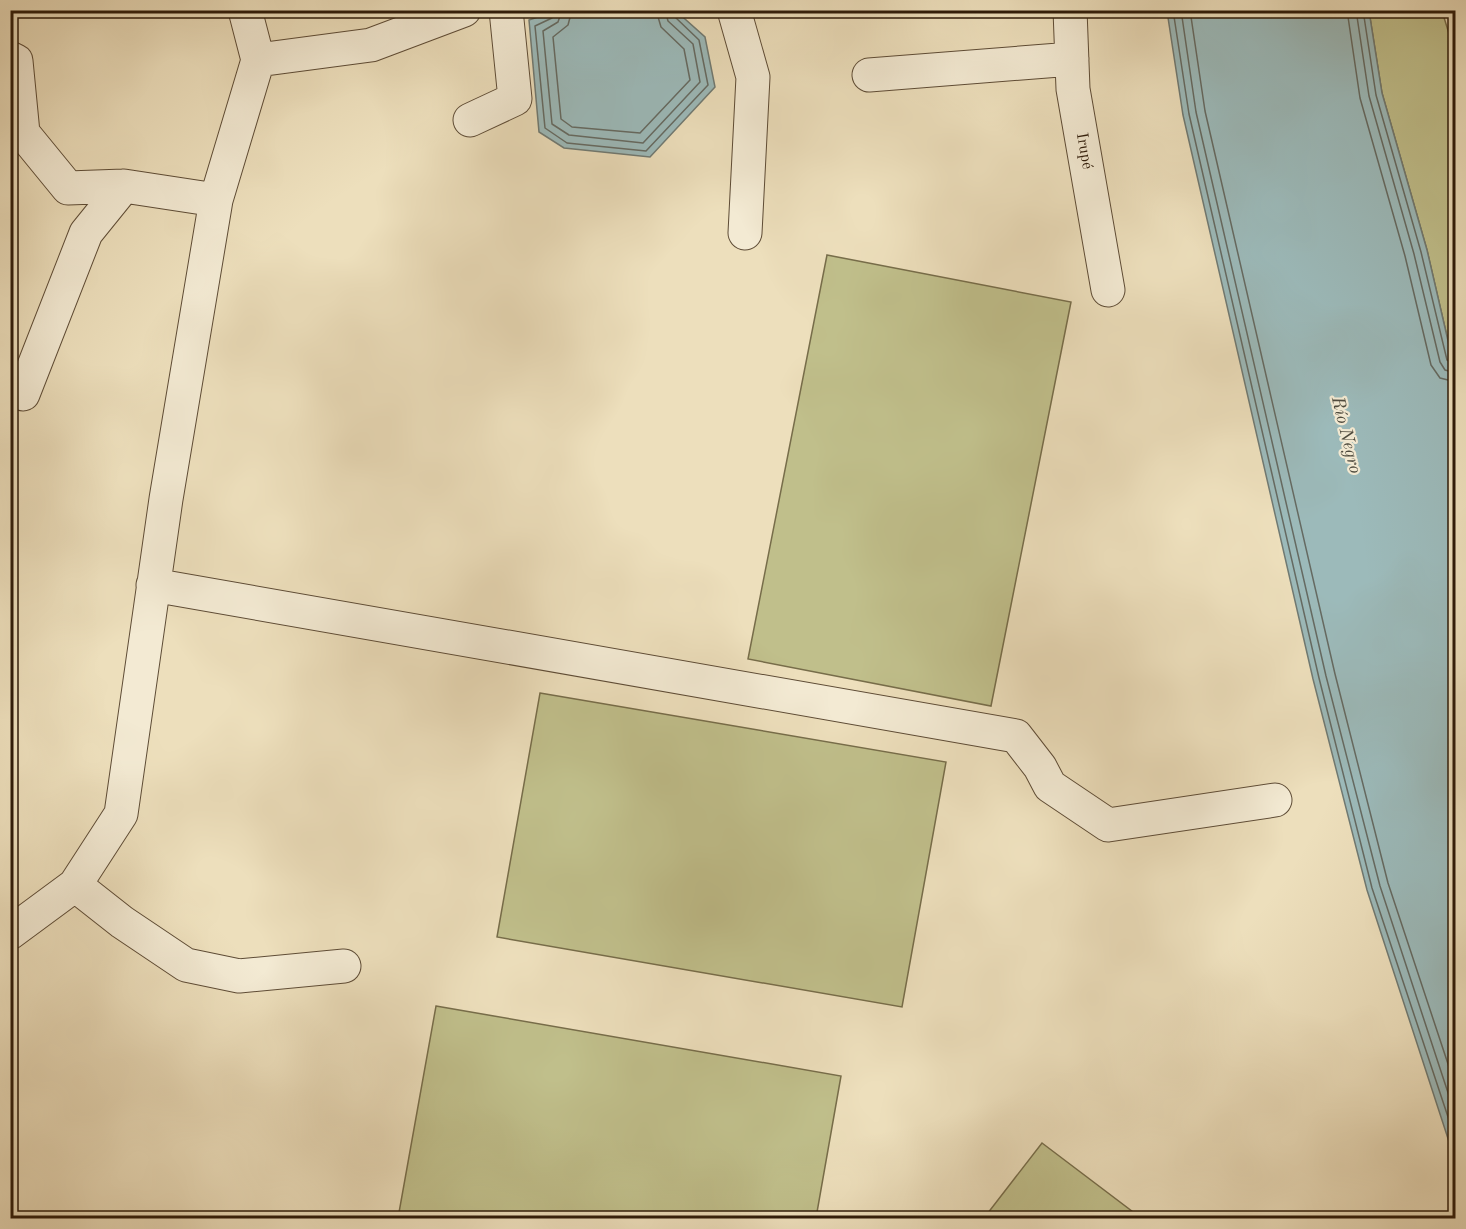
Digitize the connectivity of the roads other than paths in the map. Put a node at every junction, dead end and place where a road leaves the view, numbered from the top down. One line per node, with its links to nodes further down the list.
1 (245, 10): 8 (street)
2 (464, 10): 8 (street)
3 (506, 10): 10 (street)
4 (734, 10): 13 (street)
5 (1070, 10): 7 (street, Irupé)
6 (10, 58): 11 (street)
7 (1072, 59): 9 (street); 14 (street, Irupé)
8 (258, 60): 12 (street)
9 (869, 75)
10 (470, 120)
11 (124, 186): 12 (street); 15 (street)
12 (216, 200): 16 (street)
13 (745, 233)
14 (1108, 290)
15 (23, 394)
16 (153, 585): 17 (street); 18 (street)
17 (1275, 800)
18 (75, 885): 19 (street); 20 (street)
19 (10, 933)
20 (344, 966)

